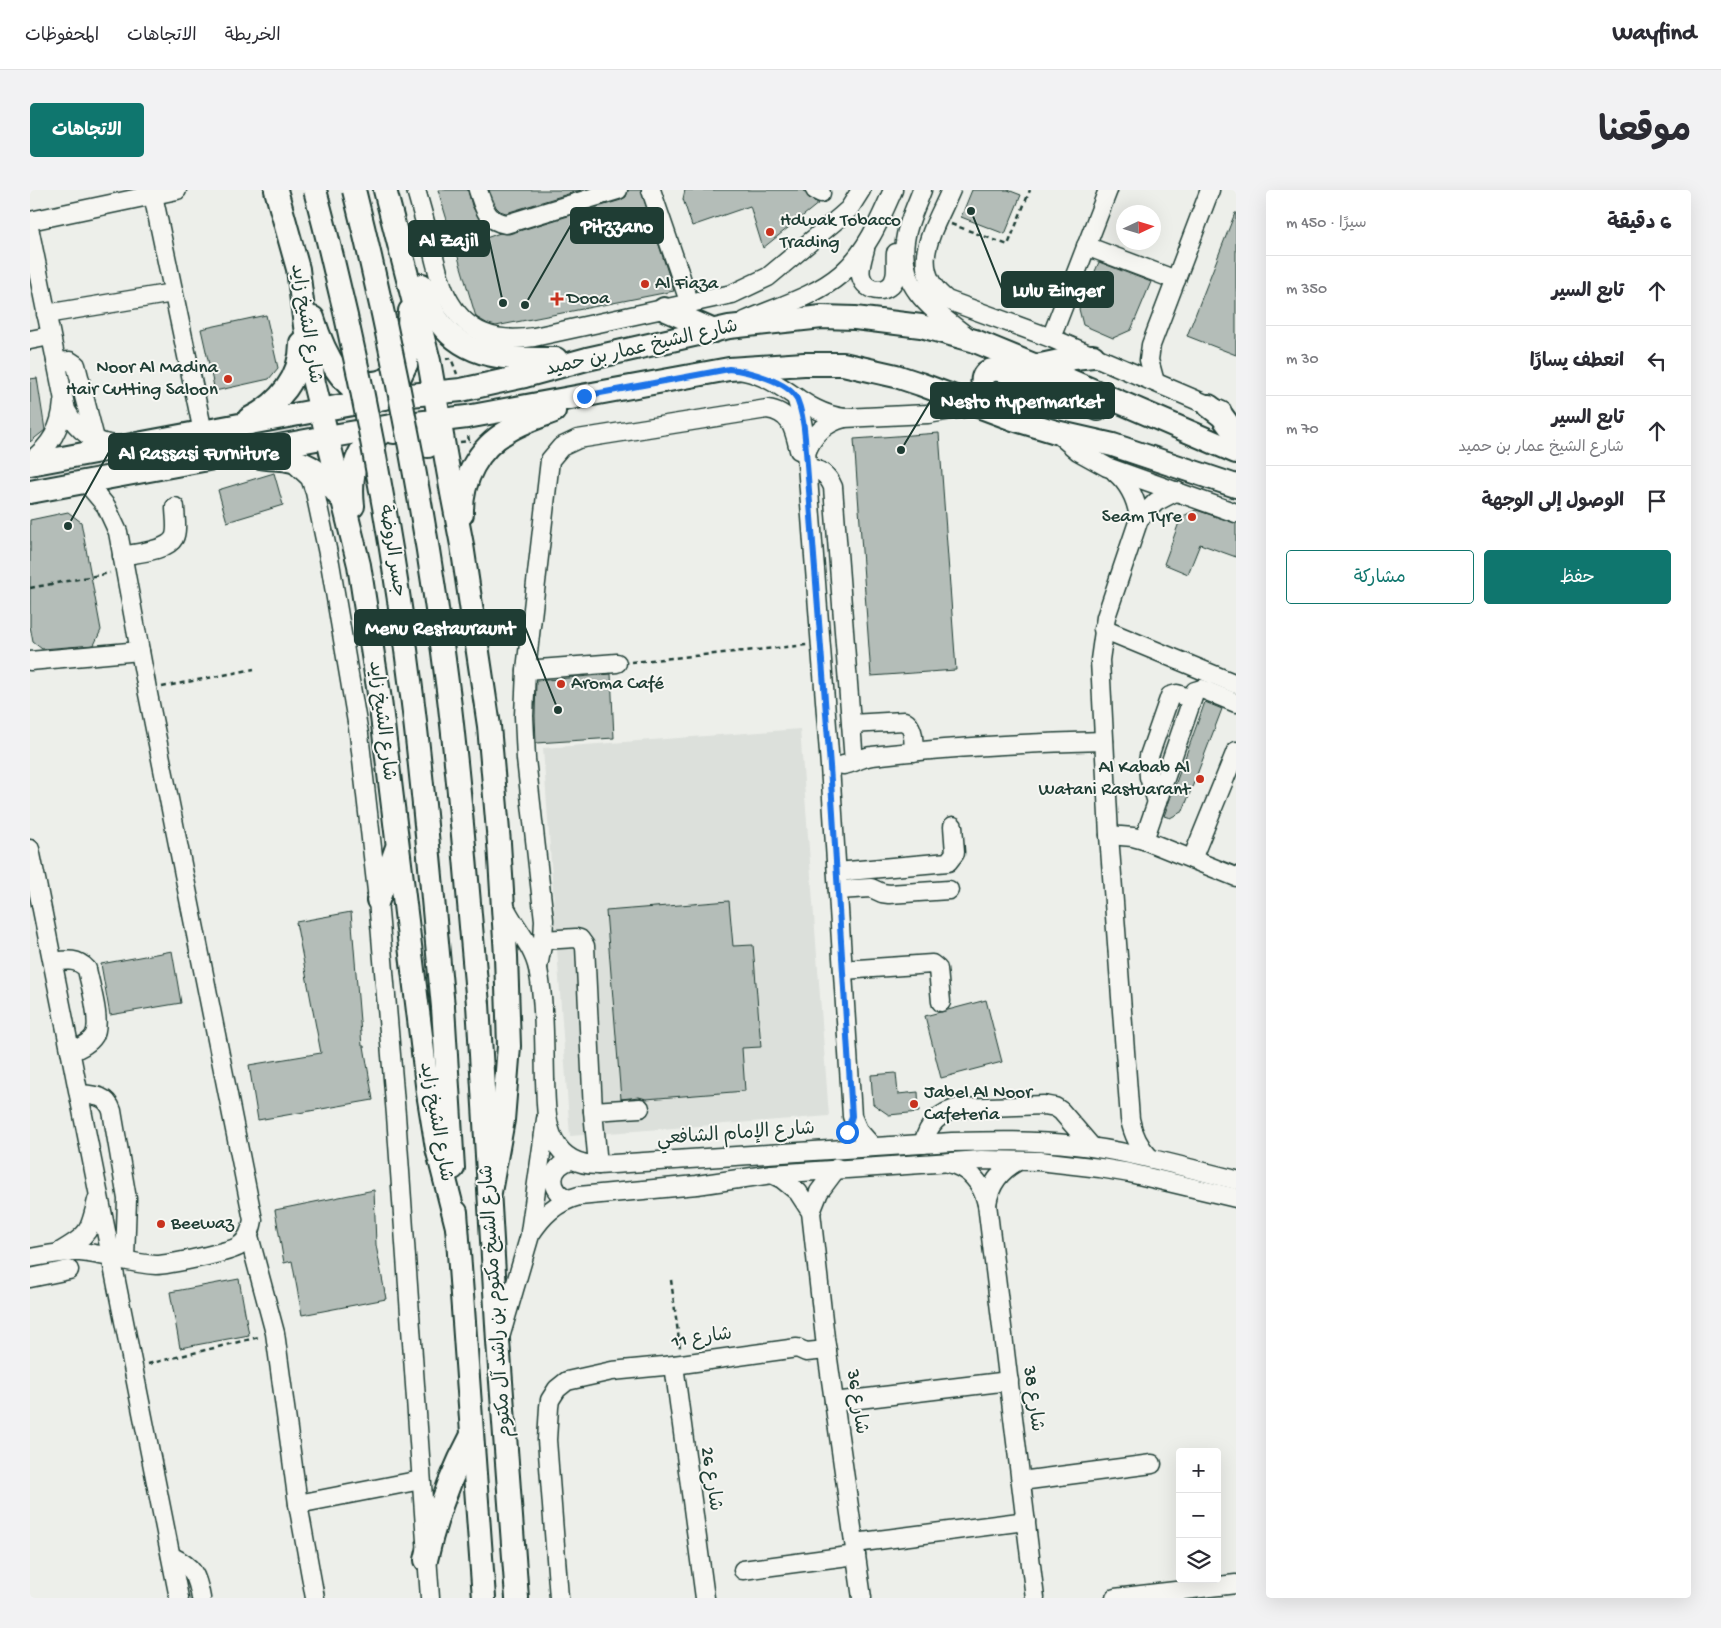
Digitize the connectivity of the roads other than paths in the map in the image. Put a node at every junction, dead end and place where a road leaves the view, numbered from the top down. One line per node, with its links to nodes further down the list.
1 (177, 190): 15 (street)
2 (276, 190): 18 (main road, شارع الشيخ زايد)
3 (315, 190): 116 (main road, جسر الروضة, bridge)
4 (354, 190): 115 (main road, جسر الروضة, bridge)
5 (416, 190): 27 (street)
6 (478, 190): 7 (street)
7 (618, 190)
8 (651, 190): 26 (street)
9 (891, 190): 16 (street); 20 (street)
10 (936, 190): 14 (street)
11 (951, 190): 31 (street)
12 (1108, 190): 21 (street)
13 (1210, 190): 23 (street)
14 (919, 193): 20 (street); 33 (street)
15 (153, 195): 19 (street); 25 (street)
16 (859, 195): 26 (street)
17 (388, 199): 24 (main road); 36 (main road)
18 (282, 214): 22 (main road, شارع الشيخ زايد); 55 (main road)
19 (30, 231): 28 (street)
20 (866, 244): 29 (street)
21 (1086, 246): 23 (street); 31 (street)
22 (298, 269): 42 (main road); 52 (main road, شارع الشيخ زايد)
23 (1176, 280): 34 (street)
24 (409, 288): 38 (main road); 51 (main road)
25 (173, 293): 28 (street); 57 (street)
26 (690, 304): 27 (street)
27 (664, 309): 29 (main road)
28 (46, 314): 30 (street)
29 (722, 329): 33 (main road, شارع الشيخ عمار بن حميد); 36 (main road, شارع الشيخ عمار بن حميد)
30 (50, 336): 32 (street); 37 (street)
31 (1051, 338): 35 (street)
32 (30, 340)
33 (975, 342): 39 (main road, شارع الشيخ عمار بن حميد)
34 (1151, 345): 40 (street); 43 (street)
35 (1093, 356): 39 (main road); 40 (street)
36 (587, 359): 51 (main road, شارع الشيخ عمار بن حميد)
37 (56, 362): 47 (street); 62 (street)
38 (406, 364): 42 (main road); 46 (main road)
39 (1036, 366): 49 (main road, شارع الشيخ عمار بن حميد)
40 (1122, 368): 43 (street)
41 (729, 369): 44 (main road, شارع الشيخ عمار بن حميد); 45 (street); 48 (main road, شارع الشيخ عمار بن حميد)
42 (342, 377): 46 (main road)
43 (1155, 382): 50 (street)
44 (584, 396): 51 (main road, شارع الشيخ عمار بن حميد); 81 (main road)
45 (796, 397): 54 (street); 69 (street)
46 (383, 400): 51 (main road, شارع الشيخ عمار بن حميد); 51 (main road); 52 (main road, شارع الشيخ عمار بن حميد); 58 (main road)
47 (63, 402): 62 (street); 70 (street)
48 (976, 406): 54 (street); 59 (main road, شارع الشيخ عمار بن حميد)
49 (1126, 406): 64 (main road); 66 (main road, شارع الشيخ عمار بن حميد)
50 (1209, 406): 53 (street); 60 (main road)
51 (429, 409): 56 (main road, شارع الشيخ عمار بن حميد); 65 (main road); 76 (main road)
52 (322, 410): 55 (main road, شارع الشيخ عمار بن حميد); 61 (main road, شارع الشيخ زايد)
53 (1236, 417)
54 (844, 418): 69 (street)
55 (235, 426): 57 (main road, شارع الشيخ عمار بن حميد)
56 (386, 430): 58 (main road, شارع الشيخ عمار بن حميد); 65 (main road); 83 (main road)
57 (203, 432): 63 (main road, شارع الشيخ عمار بن حميد)
58 (353, 432): 61 (main road, شارع الشيخ عمار بن حميد)
59 (1056, 432): 64 (main road, شارع الشيخ عمار بن حميد); 71 (street)
60 (1236, 435)
61 (328, 437): 67 (main road, شارع الشيخ عمار بن حميد); 77 (main road, شارع الشيخ زايد)
62 (95, 439): 63 (street)
63 (126, 445): 70 (main road, شارع الشيخ عمار بن حميد)
64 (1113, 445): 73 (main road, شارع الشيخ عمار بن حميد)
65 (428, 446): 76 (main road)
66 (1236, 452)
67 (242, 453): 68 (main road); 72 (main road, شارع الشيخ عمار بن حميد)
68 (270, 458): 77 (main road); 107 (street)
69 (807, 460): 88 (street); 91 (street); 96 (street)
70 (30, 462)
71 (1107, 467): 74 (street); 80 (street)
72 (85, 481): 75 (main road, شارع الشيخ عمار بن حميد); 82 (street)
73 (1236, 486)
74 (1178, 491): 79 (street); 80 (street)
75 (30, 492)
76 (452, 493): 81 (main road)
77 (344, 501): 83 (main road, شارع الشيخ زايد)
78 (175, 507): 82 (street)
79 (1236, 513)
80 (1139, 519): 84 (street)
81 (462, 545): 108 (main road)
82 (124, 563): 85 (street)
83 (359, 565): 100 (main road, شارع الشيخ زايد)
84 (1103, 629): 89 (street); 92 (street)
85 (140, 651): 86 (street); 144 (street)
86 (30, 661)
87 (617, 663): 88 (street)
88 (526, 670): 109 (street)
89 (1236, 684)
90 (1236, 703): 99 (street)
91 (851, 724): 94 (street); 95 (street)
92 (1104, 741): 94 (street); 98 (street)
93 (1236, 751): 102 (street)
94 (914, 752): 95 (street)
95 (854, 762): 96 (street)
96 (830, 766): 103 (street)
97 (953, 826): 103 (street)
98 (1109, 835): 99 (street); 123 (street)
99 (1144, 840): 102 (street)
100 (397, 847): 107 (main road); 142 (main road, شارع الشيخ زايد)
101 (30, 849): 111 (street)
102 (1192, 859): 104 (street)
103 (837, 872): 105 (street)
104 (1236, 877)
105 (838, 890): 106 (street); 113 (street)
106 (949, 890)
107 (378, 900): 157 (street)
108 (507, 911): 109 (street); 112 (street); 137 (main road)
109 (543, 912): 110 (street)
110 (543, 940): 112 (street); 120 (street)
111 (53, 962): 117 (street); 117 (street)
112 (538, 967): 121 (street)
113 (843, 970): 114 (street); 122 (street)
114 (941, 1002)
115 (478, 1004): 137 (main road, شارع الشيخ مكتوم بن راشد آل مكتوم)
116 (443, 1006): 142 (main road, شارع الشيخ مكتوم بن راشد آل مكتوم)
117 (71, 1052): 118 (street)
118 (79, 1094): 136 (street); 147 (street)
119 (640, 1108): 120 (street)
120 (593, 1111): 132 (street)
121 (547, 1114): 129 (street); 143 (street)
122 (852, 1116): 125 (street); 127 (street)
123 (1130, 1119): 126 (street); 128 (street)
124 (924, 1144): 125 (street, شارع الإمام الشافعي); 126 (street, شارع الإمام الشافعي); 126 (street)
125 (873, 1147): 127 (street, شارع الإمام الشافعي)
126 (1098, 1148): 128 (street, شارع الإمام الشافعي)
127 (831, 1150): 132 (street, شارع الإمام الشافعي)
128 (1150, 1158): 135 (street, شارع الإمام الشافعي)
129 (571, 1160): 132 (street, شارع الإمام الشافعي); 138 (street)
130 (1018, 1161): 131 (street); 139 (street); 140 (street, شارع 38)
131 (944, 1162): 133 (street); 140 (street, شارع 38)
132 (598, 1165)
133 (837, 1168): 134 (street); 141 (street)
134 (772, 1174): 138 (street); 141 (street, شارع 36)
135 (1236, 1180)
136 (99, 1192): 145 (street); 147 (street)
137 (490, 1192): 150 (main road, شارع الشيخ مكتوم بن راشد آل مكتوم)
138 (568, 1199): 143 (street)
139 (1234, 1200)
140 (987, 1204): 153 (street, شارع 38)
141 (811, 1212): 151 (street, شارع 36)
142 (457, 1226): 155 (main road, شارع الشيخ مكتوم بن راشد آل مكتوم)
143 (530, 1235): 150 (street)
144 (249, 1236): 147 (street); 159 (street)
145 (58, 1253): 146 (street); 147 (street)
146 (30, 1258)
147 (118, 1258): 162 (street)
148 (70, 1270): 149 (street)
149 (31, 1275)
150 (498, 1341): 172 (main road, شارع الشيخ مكتوم بن راشد آل مكتوم)
151 (826, 1344): 152 (street, شارع 11); 154 (street, شارع 36)
152 (678, 1364): 173 (street, شارع 11); 174 (street, شارع 26)
153 (1008, 1381): 154 (street); 158 (street, شارع 38)
154 (834, 1402): 161 (street, شارع 36)
155 (472, 1435): 163 (main road); 171 (main road, شارع الشيخ مكتوم بن راشد آل مكتوم)
156 (1152, 1464): 158 (street)
157 (421, 1480): 159 (street); 163 (street)
158 (1021, 1482): 160 (street, شارع 38)
159 (298, 1504): 169 (street)
160 (1026, 1521): 161 (street); 176 (street, شارع 38)
161 (856, 1549): 164 (street); 175 (street, شارع 36)
162 (171, 1556): 167 (street); 168 (street)
163 (426, 1560): 170 (street)
164 (743, 1570)
165 (1236, 1584): 166 (street)
166 (1166, 1595): 177 (street)
167 (178, 1598)
168 (201, 1598)
169 (315, 1598)
170 (430, 1598)
171 (484, 1598)
172 (517, 1598)
173 (559, 1598)
174 (705, 1598)
175 (862, 1598)
176 (1035, 1598)
177 (1115, 1598)

